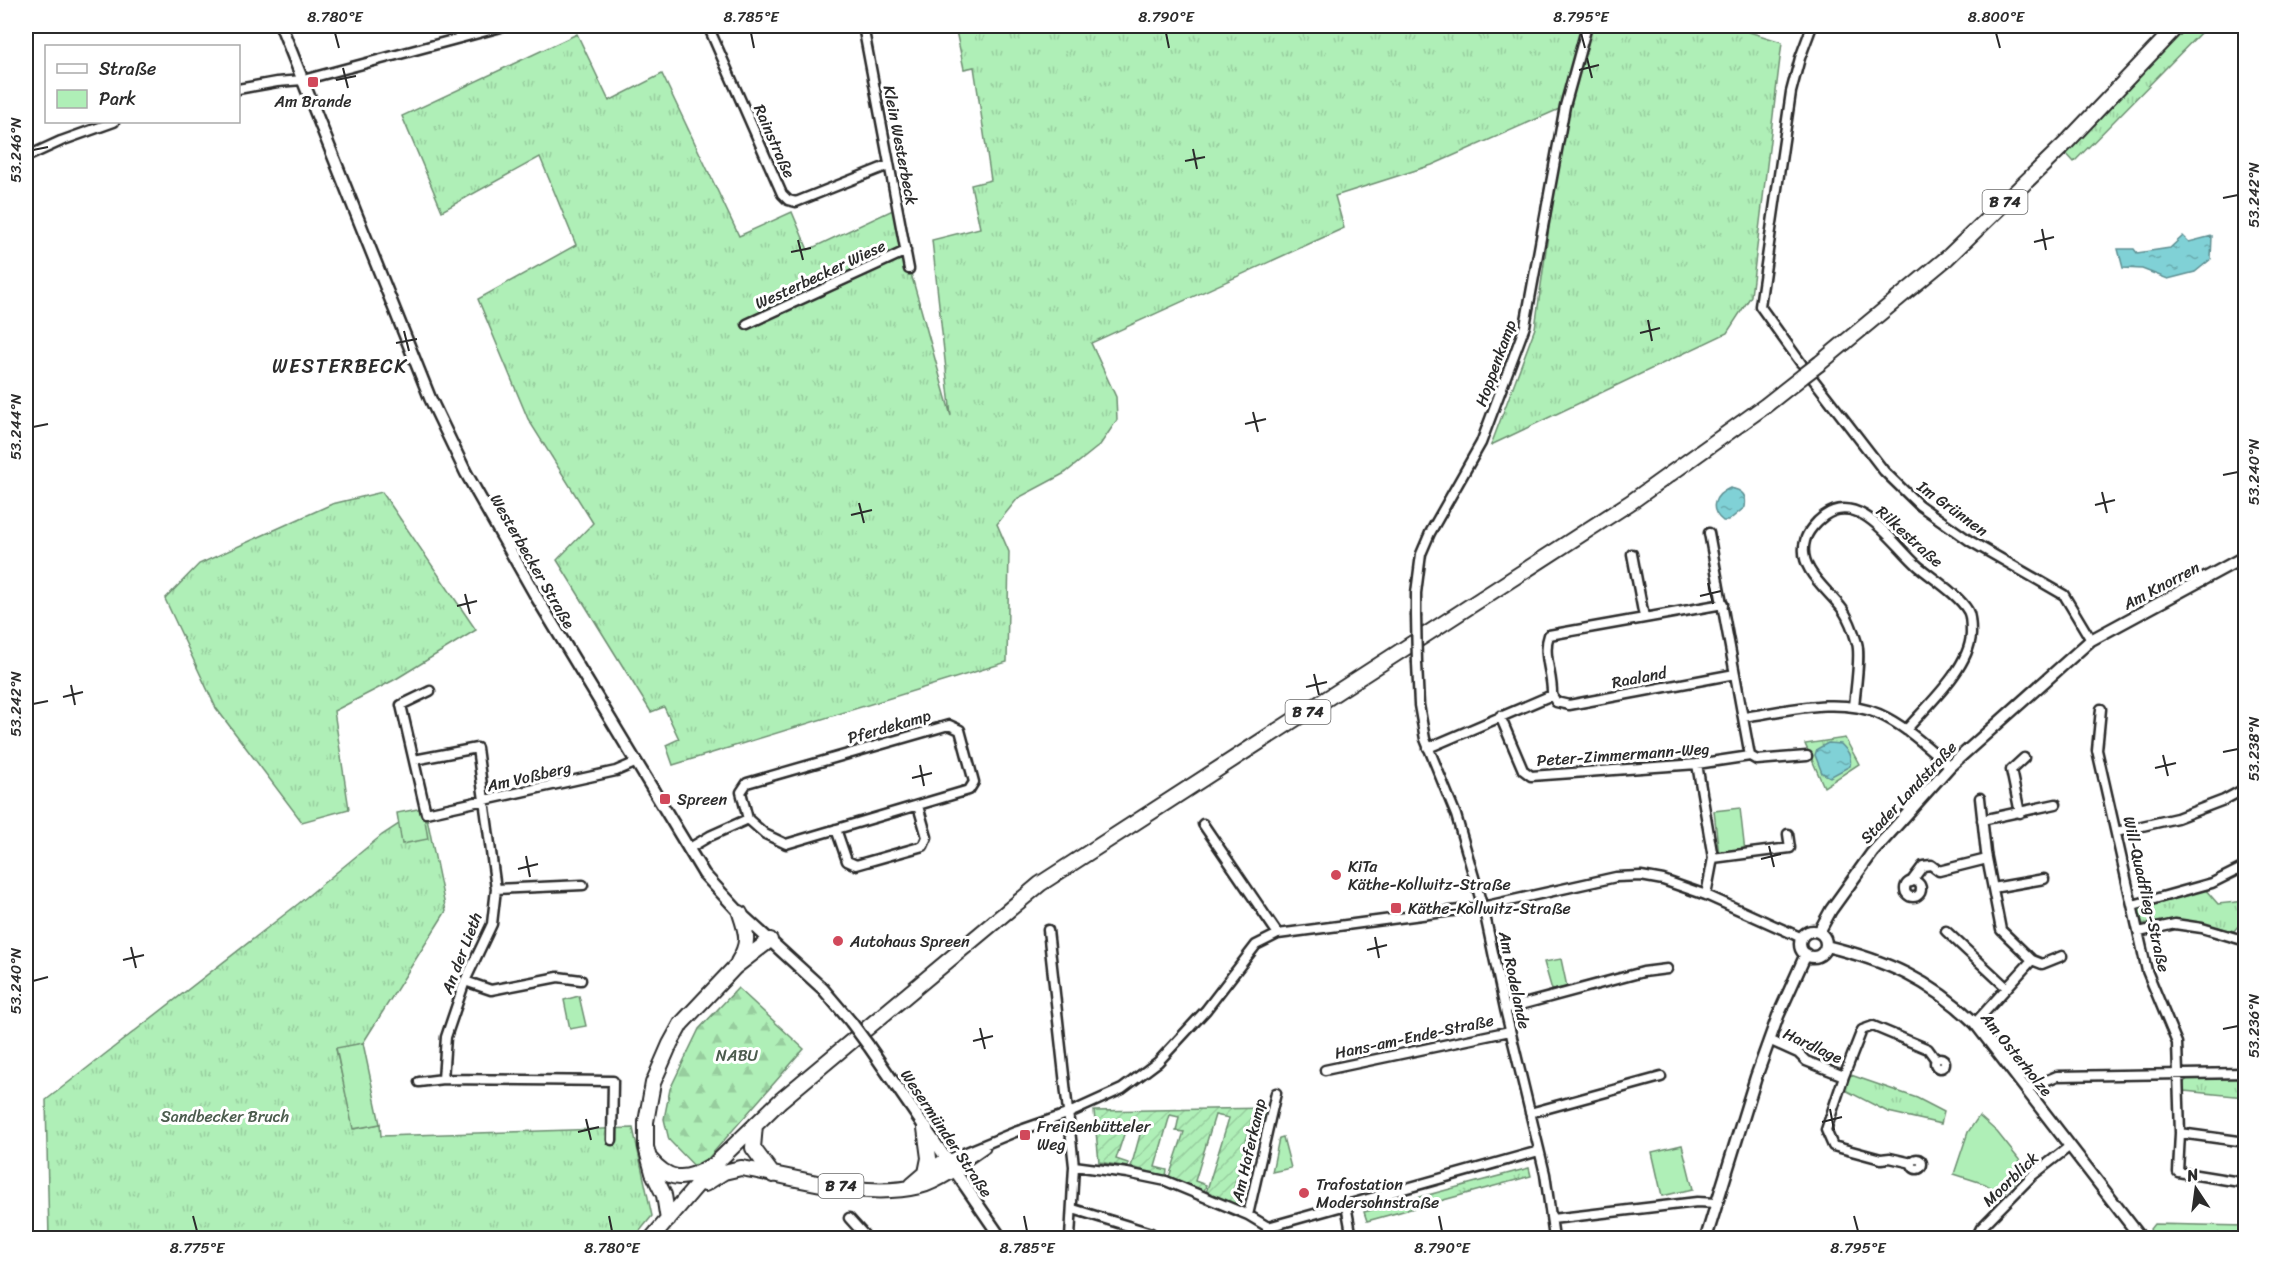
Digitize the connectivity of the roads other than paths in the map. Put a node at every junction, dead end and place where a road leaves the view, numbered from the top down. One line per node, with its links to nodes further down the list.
1 (281, 26): 8 (street, Westerbecker Straße)
2 (505, 26): 8 (street)
3 (708, 26): 12 (street, Rainstraße)
4 (863, 26): 12 (street, Klein Westerbeck)
5 (1587, 26): 23 (street, Hoppenkamp, bridge)
6 (1812, 26): 16 (street, Im Grünnen)
7 (2177, 26): 16 (main road, B 74, bridge)
8 (303, 80): 9 (street); 37 (street, Westerbecker Straße)
9 (240, 89)
10 (111, 123): 11 (street)
11 (26, 157)
12 (889, 165): 13 (street, Klein Westerbeck)
13 (906, 251): 14 (street, Klein Westerbeck); 15 (street, Westerbecker Wiese)
14 (909, 270)
15 (747, 324)
16 (1806, 373): 22 (street, Im Grünnen); 100 (main road, B 74)
17 (1709, 533): 20 (street)
18 (1632, 554): 21 (street)
19 (2246, 556): 22 (street, Am Knorren)
20 (1723, 604): 21 (street); 24 (street)
21 (1644, 617): 26 (street)
22 (2091, 640): 39 (street, Stader Landstraße)
23 (1417, 663): 32 (street, Am Rodelande)
24 (1735, 674): 26 (street, Raaland); 30 (street)
25 (430, 691): 36 (street)
26 (1552, 695): 29 (street)
27 (1854, 707): 30 (street); 31 (street); 31 (street, Rilkestraße)
28 (2101, 709): 50 (street, Will-Quadflieg-Straße)
29 (1500, 716): 32 (street); 38 (street, Peter-Zimmermann-Weg)
30 (1743, 717): 33 (street)
31 (1906, 730): 39 (street)
32 (1428, 748): 63 (street, Am Rodelande)
33 (1750, 756): 34 (street, Peter-Zimmermann-Weg); 38 (street, Peter-Zimmermann-Weg)
34 (1807, 756)
35 (2024, 758): 45 (street)
36 (414, 760): 42 (street, Am Voßberg); 42 (street, An der Lieth)
37 (637, 762): 42 (street, Am Voßberg); 52 (street, Westerbecker Straße)
38 (1697, 764): 53 (street)
39 (1950, 766): 67 (street, Stader Landstraße)
40 (2246, 788): 50 (street)
41 (1980, 798): 47 (street)
42 (484, 801): 60 (street, An der Lieth)
43 (2056, 804): 45 (street)
44 (918, 806): 46 (street, Pferdekamp); 49 (street, Pferdekamp); 49 (street)
45 (2020, 813): 47 (street)
46 (748, 819): 49 (street, Pferdekamp); 52 (street)
47 (1982, 820): 54 (street)
48 (1203, 825): 69 (street)
49 (836, 829)
50 (2116, 831): 62 (street, Will-Quadflieg-Straße)
51 (1788, 834): 53 (street)
52 (688, 849): 64 (street, Westerbecker Straße)
53 (1713, 858): 61 (street)
54 (1987, 859): 57 (street); 59 (street)
55 (2246, 866): 62 (street)
56 (2044, 879): 59 (street)
57 (1911, 882)
58 (583, 885): 60 (street)
59 (1993, 888): 77 (street)
60 (496, 889): 81 (street, An der Lieth)
61 (1706, 895): 63 (street); 71 (street)
62 (2133, 905): 68 (street, Will-Quadflieg-Straße)
63 (1482, 907): 69 (street); 83 (street, Am Rodelande)
64 (740, 913): 70 (street, Westerbecker Straße); 74 (main road)
65 (1048, 930): 99 (street)
66 (1946, 931): 82 (street)
67 (1819, 932): 71 (street); 73 (street)
68 (2139, 932): 72 (street); 90 (street, Will-Quadflieg-Straße)
69 (1278, 934): 99 (street)
70 (767, 937): 74 (main road); 78 (main road); 87 (street, Westerbecker Straße, bridge)
71 (1802, 938): 75 (street)
72 (2246, 941)
73 (1826, 946): 75 (street); 84 (street, Am Osterholze)
74 (746, 949): 78 (main road)
75 (1806, 954): 86 (street)
76 (2062, 956): 77 (street)
77 (2032, 960): 82 (street)
78 (735, 967): 107 (main road)
79 (1667, 969): 83 (street)
80 (581, 980): 81 (street)
81 (465, 981): 94 (street, An der Lieth)
82 (2007, 988): 84 (street)
83 (1505, 1009): 85 (street, Am Rodelande)
84 (1975, 1023): 96 (street, Am Osterholze)
85 (1510, 1031): 89 (street, Hans-am-Ende-Straße); 98 (street, Am Rodelande)
86 (1769, 1040): 92 (street, Hardlage); 117 (street)
87 (868, 1045): 101 (street, Wesermünder Straße)
88 (1936, 1060): 92 (street, Hardlage)
89 (1325, 1070)
90 (2178, 1073): 91 (street); 96 (street); 102 (street, Will-Quadflieg-Straße)
91 (2246, 1073)
92 (1844, 1076): 109 (street, Hardlage)
93 (1662, 1077): 98 (street)
94 (443, 1079): 95 (street); 103 (street)
95 (419, 1082)
96 (2026, 1089): 105 (street, Am Osterholze)
97 (1276, 1093): 120 (street, Am Haferkamp)
98 (1530, 1113): 106 (street, Am Rodelande)
99 (1067, 1114): 110 (street); 111 (street)
100 (755, 1125): 108 (main road, B 74); 113 (main road)
101 (925, 1128): 110 (street, Wesermünder Straße); 112 (main road)
102 (2180, 1132): 104 (street); 114 (street, Will-Quadflieg-Straße)
103 (612, 1140)
104 (2246, 1142)
105 (2070, 1146): 135 (street, Moorblick); 136 (street, Am Osterholze)
106 (1539, 1151): 118 (street); 122 (street, Am Rodelande)
107 (648, 1157): 108 (main road); 123 (main road)
108 (716, 1163): 116 (main road, B 74)
109 (1912, 1164)
110 (950, 1165): 112 (main road); 115 (main road); 127 (street, Wesermünder Straße)
111 (1074, 1166): 119 (street); 120 (street)
112 (926, 1173): 115 (main road)
113 (773, 1175): 115 (main road, B 74); 116 (main road)
114 (2246, 1183)
115 (909, 1188)
116 (690, 1193): 123 (main road, B 74)
117 (1717, 1203): 122 (street); 133 (street)
118 (1346, 1205): 124 (street); 131 (street)
119 (1073, 1209): 128 (street); 129 (street)
120 (1248, 1215): 124 (street)
121 (849, 1218): 126 (street)
122 (1552, 1219): 132 (street, Am Rodelande)
123 (668, 1220): 125 (main road, B 74)
124 (1268, 1227): 130 (street)
125 (652, 1239)
126 (867, 1239)
127 (1001, 1239)
128 (1070, 1239)
129 (1158, 1239)
130 (1266, 1239)
131 (1352, 1239)
132 (1554, 1239)
133 (1706, 1239)
134 (1969, 1239): 135 (street)
135 (1975, 1239)
136 (2141, 1239)

